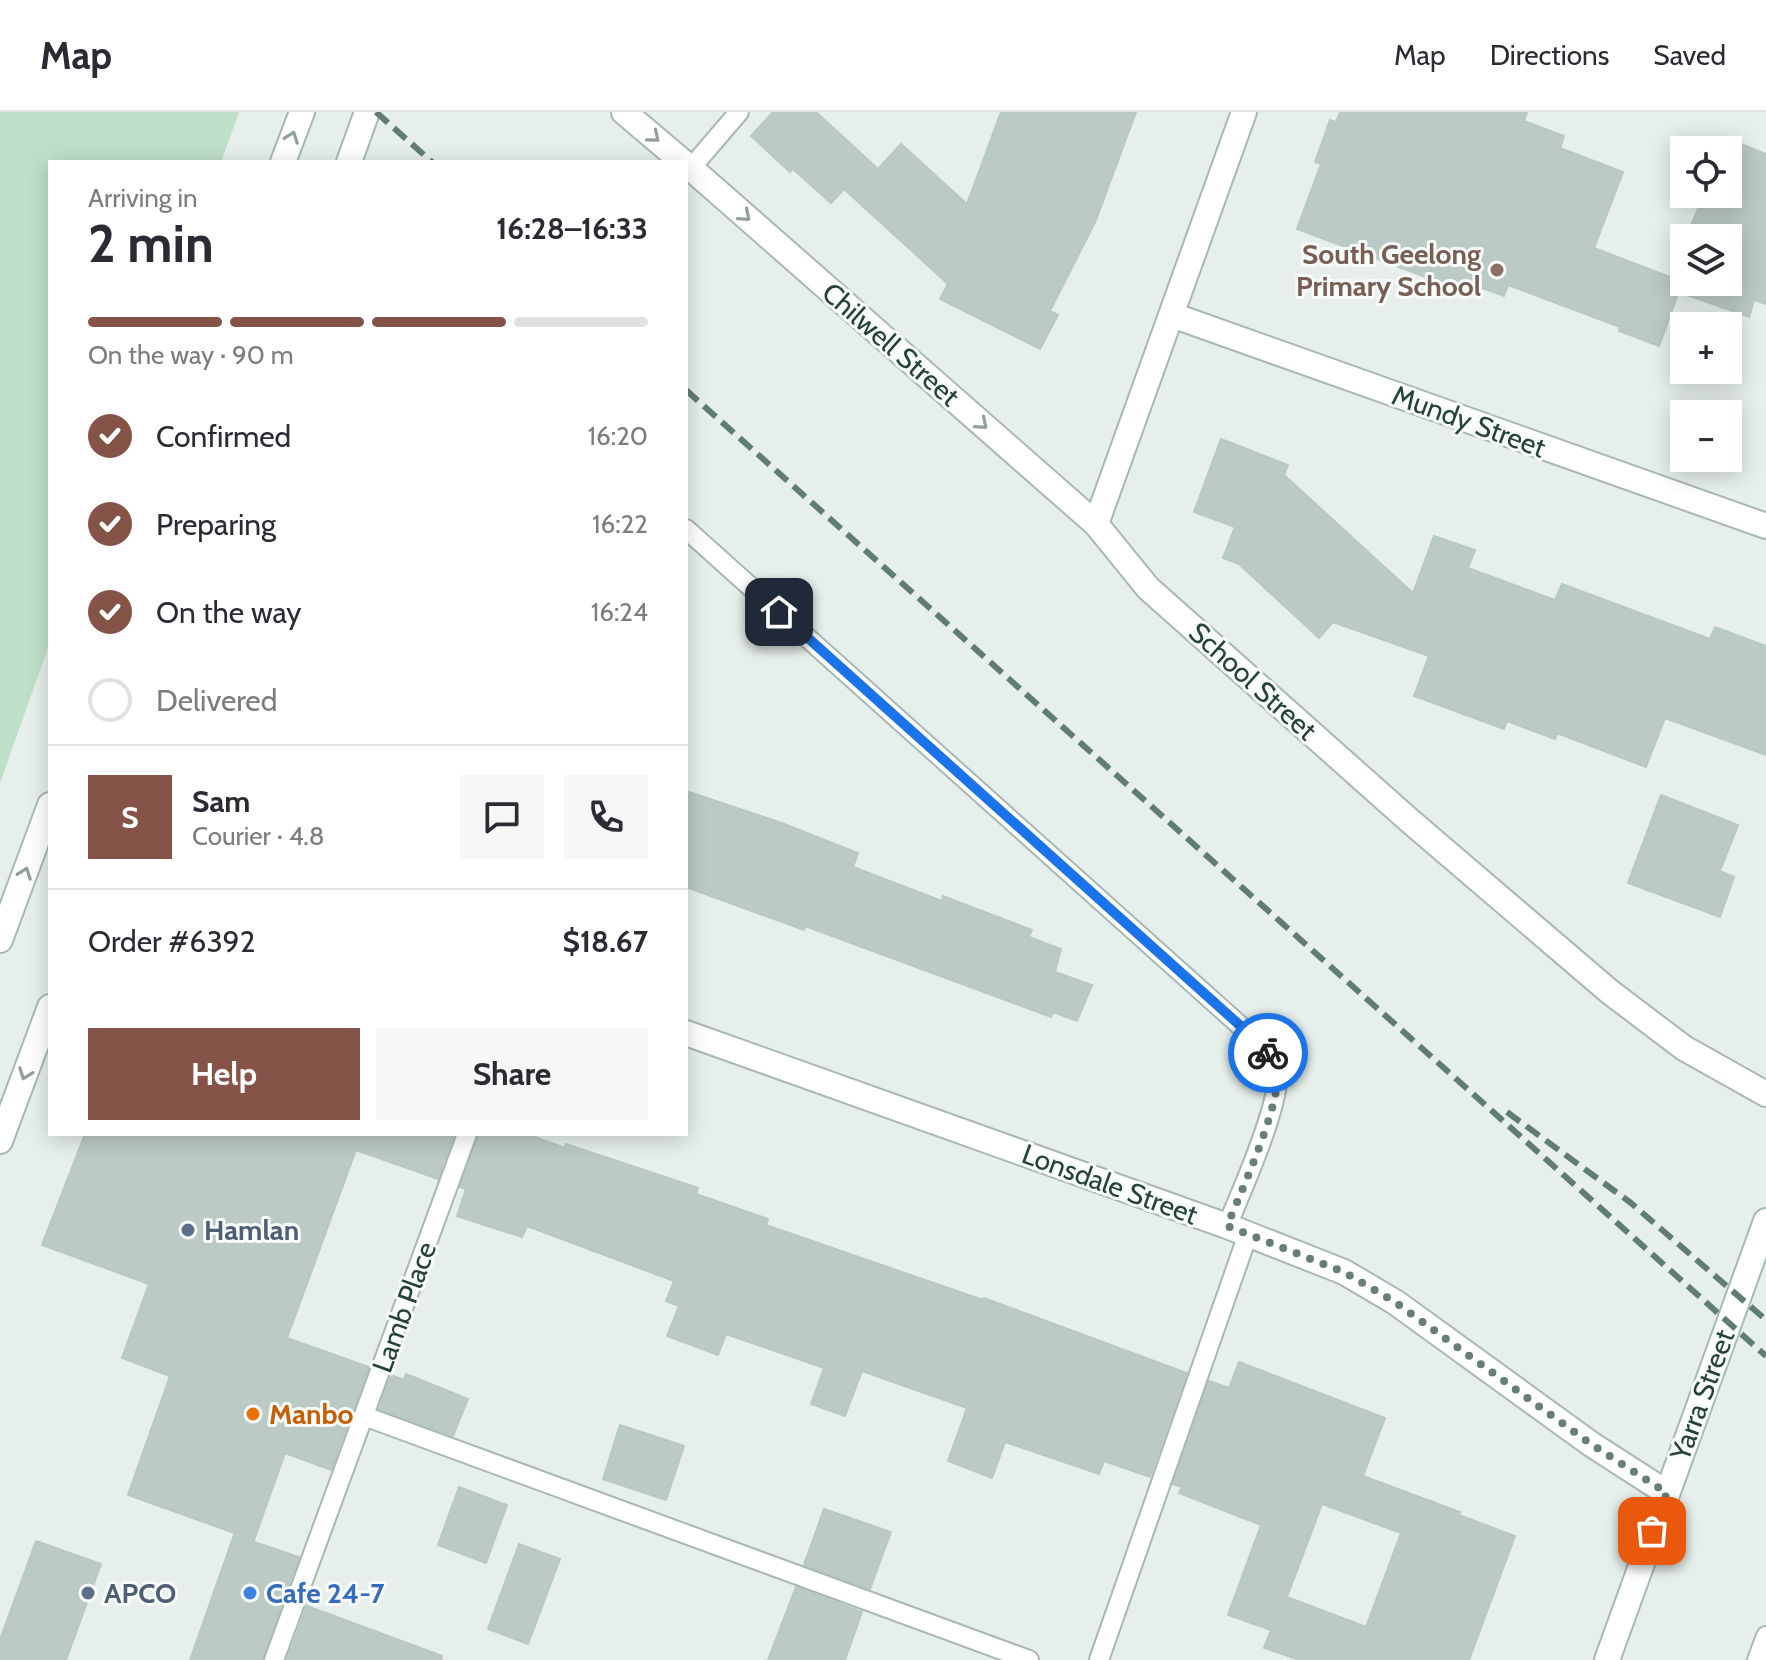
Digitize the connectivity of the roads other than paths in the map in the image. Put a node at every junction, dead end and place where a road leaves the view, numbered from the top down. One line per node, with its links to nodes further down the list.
1 (302, 112): 6 (street, one-way to 1)
2 (367, 112): 7 (street)
3 (624, 112): 8 (street, Chilwell Street, one-way to 8)
4 (739, 112): 9 (lane)
5 (1244, 112): 11 (street)
6 (284, 160)
7 (350, 160)
8 (681, 160)
9 (688, 164)
10 (688, 166): 12 (street, Chilwell Street, one-way to 12)
11 (1172, 315): 12 (street); 13 (street, Mundy Street)
12 (1096, 524): 19 (street, School Street)
13 (1766, 526)
14 (688, 531): 23 (lane)
15 (48, 810): 16 (street, one-way to 15)
16 (0, 940)
17 (48, 1012): 21 (street, one-way to 21)
18 (688, 1034): 23 (street, Lonsdale Street)
19 (1766, 1094)
20 (466, 1136): 24 (lane, Lamb Place)
21 (0, 1141)
22 (1766, 1221): 25 (street, Yarra Street)
23 (1238, 1230): 25 (street, Lonsdale Street); 29 (lane)
24 (364, 1416): 27 (lane, Lamb Place); 28 (lane)
25 (1667, 1493): 30 (street, Yarra Street)
26 (1766, 1636): 31 (lane)
27 (274, 1660)
28 (1029, 1660)
29 (1099, 1660)
30 (1607, 1660)
31 (1757, 1660)

